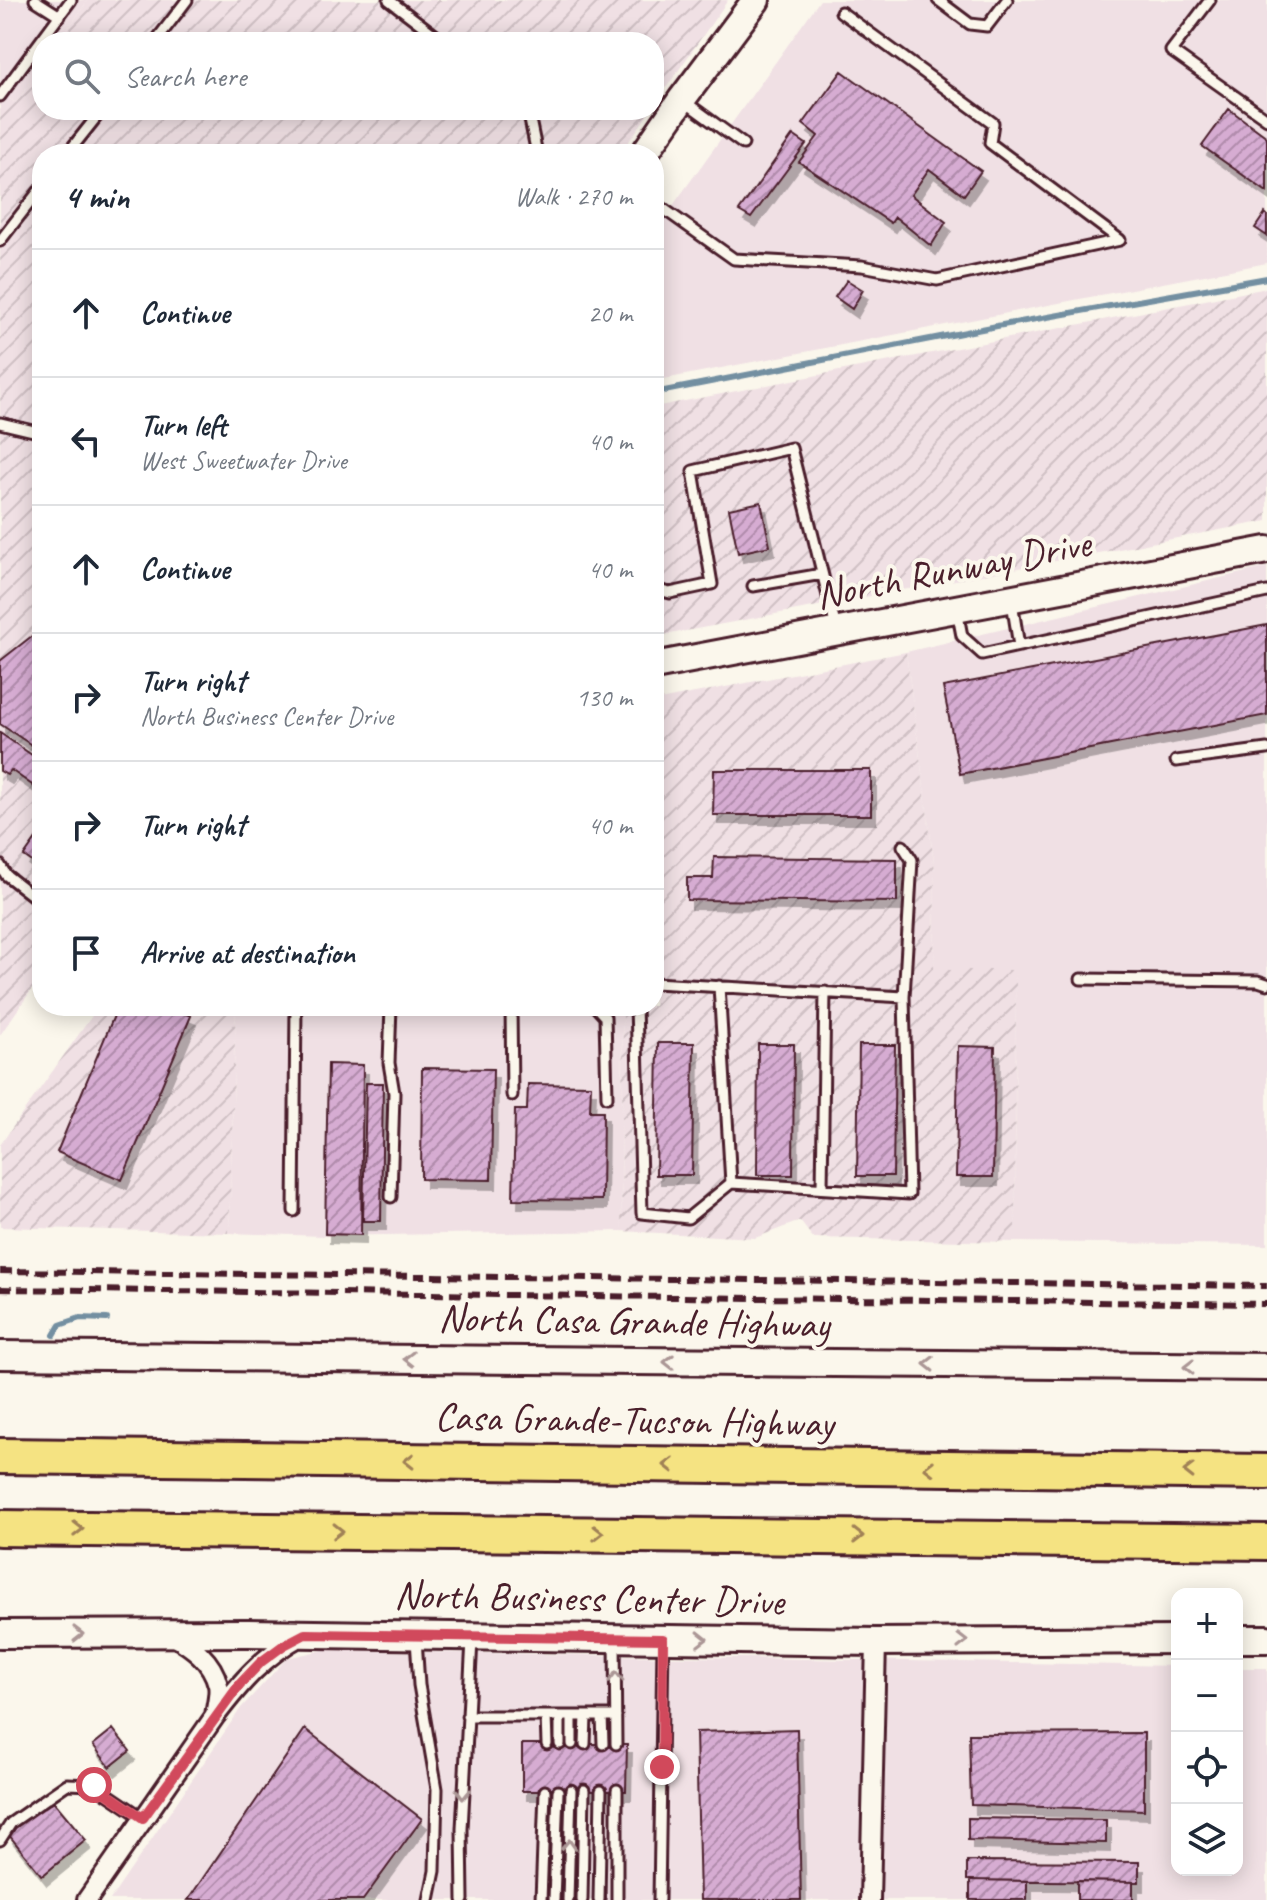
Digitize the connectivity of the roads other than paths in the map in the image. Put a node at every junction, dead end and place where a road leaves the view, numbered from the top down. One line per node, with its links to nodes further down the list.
1 (35, 0): 10 (lane)
2 (71, 0): 10 (lane)
3 (187, 0): 12 (lane)
4 (389, 0): 13 (lane)
5 (756, 0): 16 (main road)
6 (938, 0): 7 (lane)
7 (1007, 0)
8 (1210, 0): 17 (lane)
9 (841, 12): 25 (lane)
10 (60, 16): 11 (lane)
11 (48, 32)
12 (163, 32)
13 (431, 32)
14 (32, 53): 15 (lane)
15 (0, 96)
16 (682, 99): 22 (main road); 23 (lane)
17 (1267, 119)
18 (94, 120): 20 (lane)
19 (530, 120): 21 (lane)
20 (75, 144)
21 (535, 144)
22 (651, 144)
23 (743, 144)
24 (32, 200): 26 (lane)
25 (664, 209)
26 (0, 241)
27 (0, 423): 28 (lane)
28 (32, 431)
29 (1267, 550): 34 (main road, North Runway Drive)
30 (822, 574): 31 (lane); 32 (lane); 36 (lane)
31 (753, 586)
32 (664, 592)
33 (1267, 592): 37 (lane)
34 (1011, 599): 35 (main road, North Runway Drive); 37 (lane)
35 (957, 609): 36 (main road, North Runway Drive); 37 (lane)
36 (837, 631): 38 (main road, North Runway Drive)
37 (1019, 646)
38 (664, 664)
39 (1267, 749): 40 (lane)
40 (1176, 761)
41 (903, 846): 49 (lane)
42 (0, 865): 43 (lane)
43 (32, 895)
44 (1081, 979): 46 (lane)
45 (664, 983): 47 (lane)
46 (1267, 984)
47 (719, 986): 48 (lane); 57 (lane)
48 (825, 992): 49 (lane); 58 (lane)
49 (904, 997): 58 (lane)
50 (296, 1016): 60 (lane)
51 (391, 1016): 59 (lane)
52 (511, 1016): 55 (lane)
53 (604, 1016): 56 (lane)
54 (636, 1016): 57 (lane)
55 (512, 1095)
56 (607, 1097)
57 (731, 1183): 58 (lane)
58 (822, 1188)
59 (391, 1197)
60 (294, 1211)
61 (0, 1355): 62 (main road, North Casa Grande Highway, one-way to 61)
62 (1267, 1367)
63 (0, 1456): 64 (highway, Casa Grande-Tucson Highway, one-way to 63)
64 (1267, 1472)
65 (0, 1528): 66 (highway, one-way to 66)
66 (1267, 1542)
67 (170, 1633): 68 (main road, North Business Center Drive, one-way to 67); 69 (main road, North Business Center Drive); 78 (street)
68 (0, 1634)
69 (305, 1634): 70 (main road, North Business Center Drive); 78 (street)
70 (416, 1635): 71 (main road, North Business Center Drive); 101 (lane)
71 (472, 1636): 72 (main road, North Business Center Drive); 79 (lane)
72 (615, 1638): 73 (main road, North Business Center Drive); 85 (lane, one-way to 72)
73 (663, 1639): 77 (main road, North Business Center Drive, one-way to 77); 109 (lane)
74 (1243, 1639): 75 (main road)
75 (1267, 1639)
76 (1171, 1640): 77 (main road, North Business Center Drive, one-way to 76)
77 (876, 1642): 110 (street)
78 (215, 1716): 98 (street)
79 (467, 1716): 80 (lane); 102 (lane, one-way to 102)
80 (546, 1716): 81 (lane); 86 (lane)
81 (560, 1716): 82 (lane); 87 (lane)
82 (572, 1716): 83 (lane); 88 (lane)
83 (586, 1716): 84 (lane); 89 (lane)
84 (602, 1716): 85 (lane); 90 (lane)
85 (616, 1716): 91 (lane)
86 (547, 1744)
87 (560, 1744)
88 (572, 1744)
89 (585, 1744)
90 (603, 1744)
91 (616, 1744)
92 (571, 1790): 105 (lane, one-way to 92)
93 (584, 1790): 106 (lane)
94 (617, 1790): 108 (lane)
95 (545, 1791): 103 (lane)
96 (558, 1791): 104 (lane)
97 (601, 1791): 107 (lane)
98 (143, 1818): 99 (lane); 100 (street)
99 (0, 1840)
100 (87, 1900)
101 (429, 1900)
102 (463, 1900)
103 (541, 1900)
104 (554, 1900)
105 (568, 1900)
106 (582, 1900)
107 (599, 1900)
108 (617, 1900)
109 (659, 1900)
110 (870, 1900)

